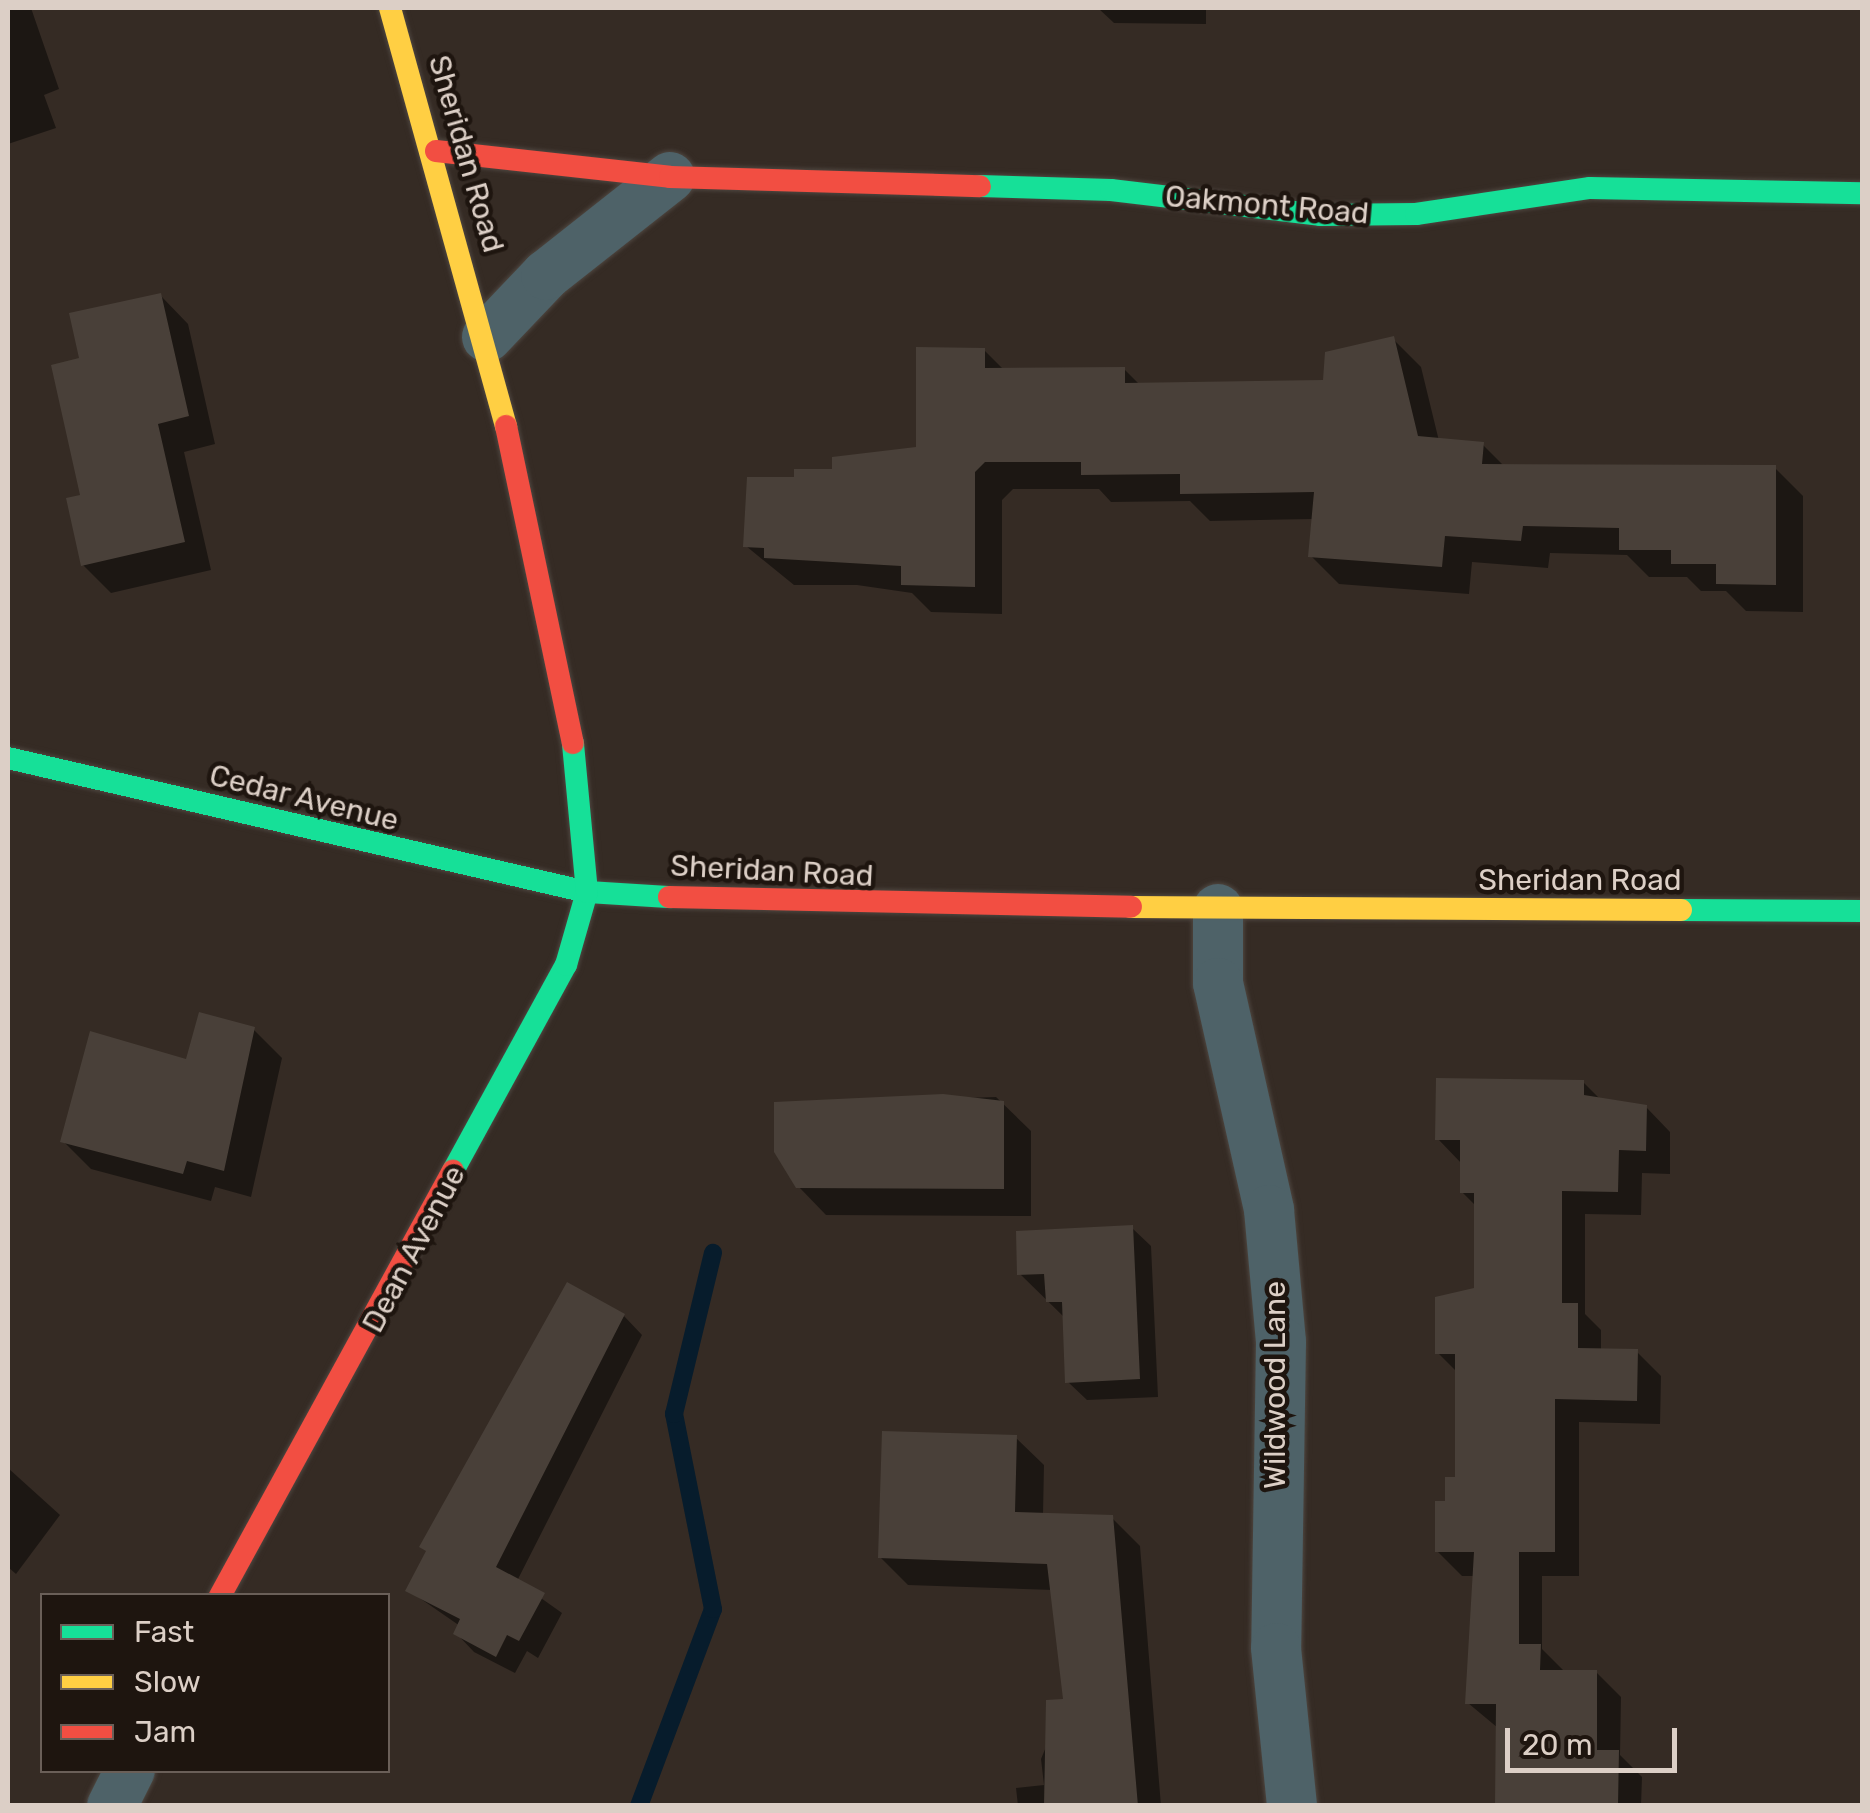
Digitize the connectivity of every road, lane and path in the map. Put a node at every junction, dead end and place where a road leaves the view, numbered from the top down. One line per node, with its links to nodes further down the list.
1 (390, 8): 2 (street, Sheridan Road)
2 (436, 151): 3 (street, Oakmont Road); 5 (street, Sheridan Road)
3 (670, 177): 4 (street, Oakmont Road); 5 (street)
4 (1862, 193)
5 (487, 337): 7 (street, Sheridan Road)
6 (8, 758): 7 (street, Cedar Avenue)
7 (588, 892): 8 (street, Sheridan Road); 10 (street, Dean Avenue)
8 (1218, 909): 9 (street, Sheridan Road); 13 (street, Wildwood Lane)
9 (1862, 912)
10 (222, 1593)
11 (128, 1773): 12 (street)
12 (112, 1806)
13 (1292, 1806)

